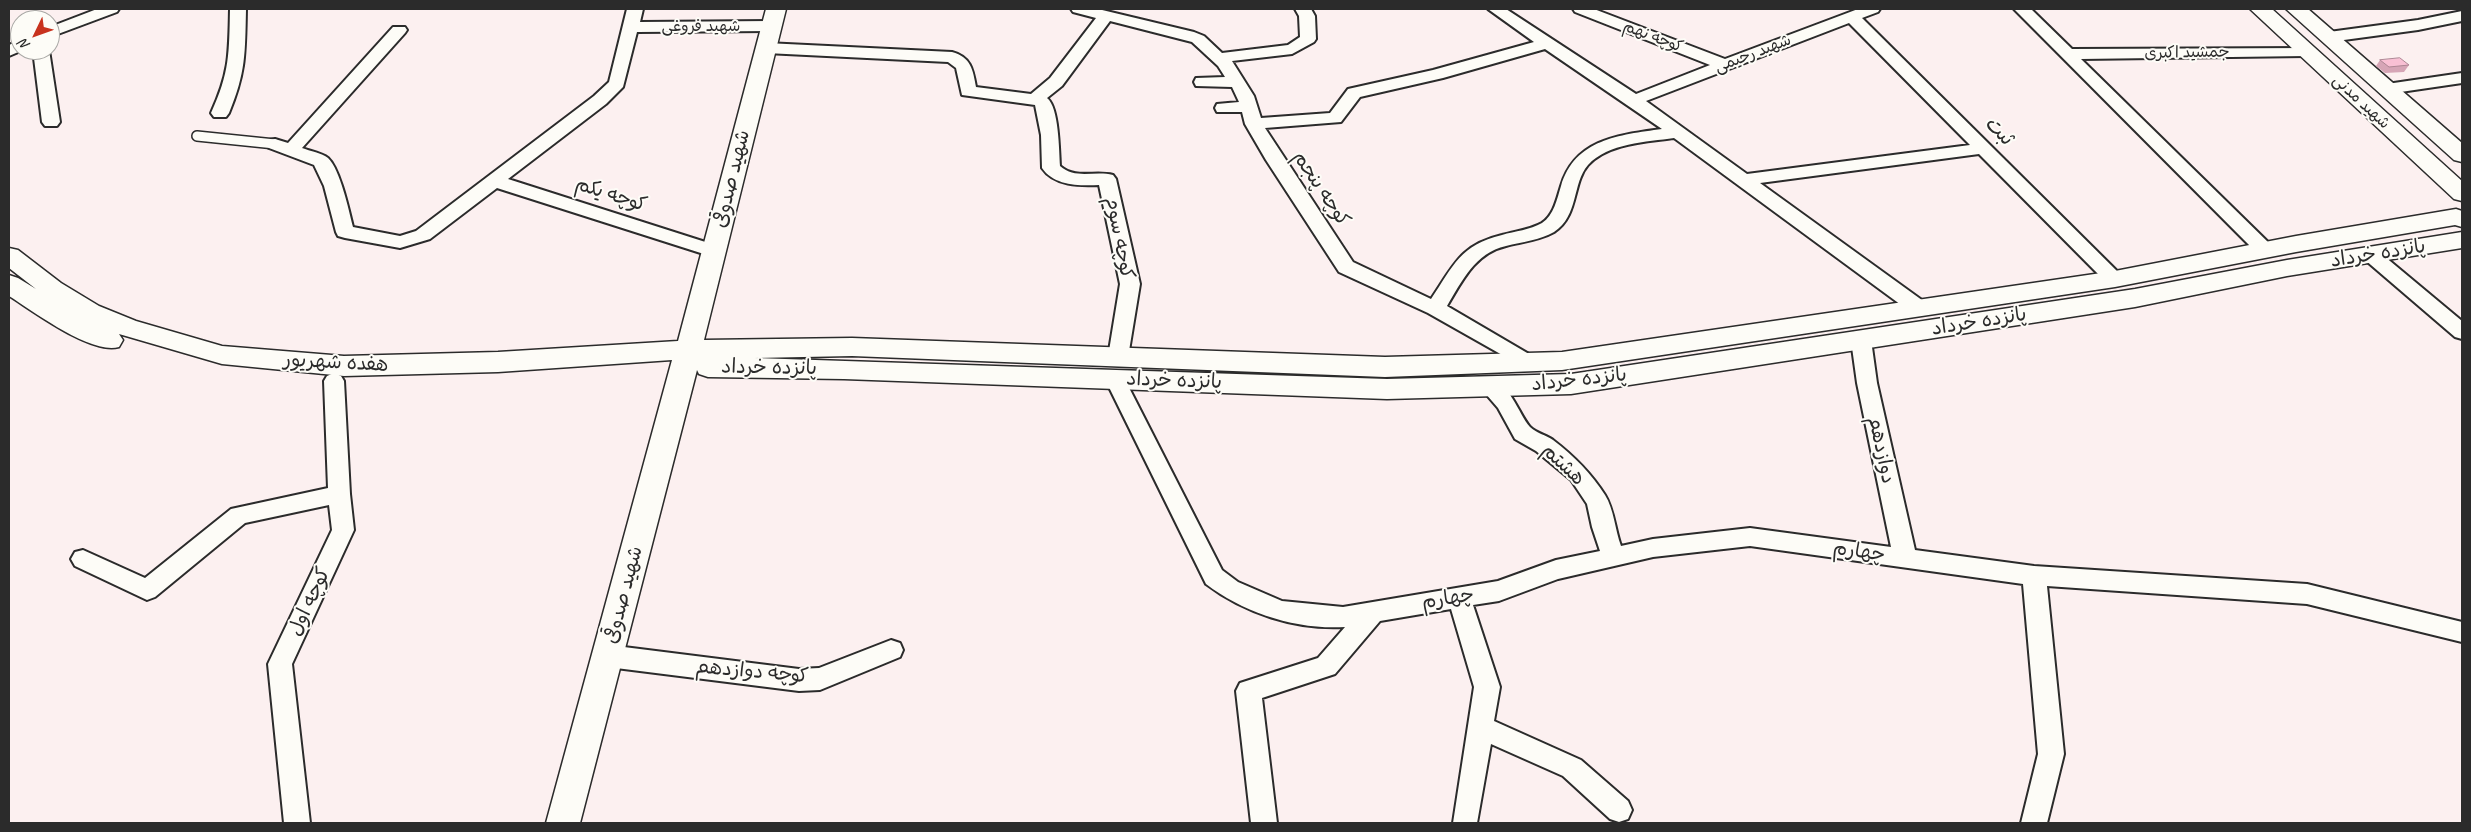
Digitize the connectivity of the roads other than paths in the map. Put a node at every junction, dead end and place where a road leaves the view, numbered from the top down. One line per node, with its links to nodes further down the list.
1 (111, 9): 15 (street)
2 (238, 9): 33 (street)
3 (635, 9): 16 (street)
4 (1079, 9): 12 (street, کوچه پنجم)
5 (1303, 9): 24 (street)
6 (1496, 9): 20 (street)
7 (1581, 9): 25 (street, کوچه نهم)
8 (1872, 9): 14 (street, شهید رحیمی)
9 (2022, 9): 22 (street)
10 (2260, 9): 21 (main road, شهید مدنی)
11 (2296, 9): 19 (main road, شهید مدنی)
12 (1106, 15): 24 (street, کوچه پنجم); 30 (street)
13 (2462, 16): 19 (street)
14 (1852, 17): 25 (street, شهید رحیمی); 39 (street, ثبت)
15 (60, 28)
16 (630, 28): 17 (street, شهید فروغی); 42 (street)
17 (771, 28): 30 (street, شهید فروغی); 47 (main road, شهید صدوقی)
18 (399, 30): 38 (street)
19 (2329, 37): 29 (main road, شهید مدنی)
20 (1547, 43): 31 (street); 34 (street)
21 (2306, 51): 22 (street, جمشید اکبری); 43 (main road, شهید مدنی)
22 (2068, 54): 46 (street)
23 (42, 60): 35 (street)
24 (1224, 64): 28 (street, کوچه پنجم)
25 (1725, 65): 31 (street, شهید رحیمی)
26 (2462, 78): 29 (street)
27 (1202, 82): 28 (street)
28 (1237, 82): 34 (street, کوچه پنجم)
29 (2387, 89): 40 (main road, شهید مدنی)
30 (1035, 99): 58 (street, کوچه سوم)
31 (1634, 100): 36 (street)
32 (1223, 108): 34 (street)
33 (220, 113)
34 (1252, 116): 52 (street, کوچه پنجم)
35 (51, 122)
36 (1677, 132): 41 (street); 52 (street)
37 (197, 136): 38 (lane)
38 (283, 147): 42 (street)
39 (1985, 148): 41 (street); 50 (street, ثبت)
40 (2462, 155)
41 (1742, 180): 53 (street)
42 (494, 181): 47 (street, کوچه یکم)
43 (2462, 194)
44 (2462, 219): 46 (main road, پانزده خرداد)
45 (2462, 240): 48 (main road, پانزده خرداد)
46 (2265, 250): 50 (main road, پانزده خرداد)
47 (714, 251): 56 (main road, شهید صدوقی)
48 (2371, 255): 54 (street); 55 (main road, پانزده خرداد)
49 (9, 256): 56 (main road, هفده شهریور)
50 (2115, 279): 53 (main road, پانزده خرداد)
51 (9, 284): 59 (main road, هفده شهریور)
52 (1435, 308): 57 (street, کوچه پنجم)
53 (1919, 308): 57 (main road, پانزده خرداد)
54 (2462, 332)
55 (1861, 340): 60 (main road, پانزده خرداد); 64 (street, دوازدهم)
56 (686, 358): 58 (main road, پانزده خرداد); 59 (main road, هفده شهریور); 70 (main road, شهید صدوقی)
57 (1527, 362): 58 (main road, پانزده خرداد)
58 (1116, 368): 60 (main road, پانزده خرداد); 67 (street, چهارم)
59 (334, 380): 61 (street, کوچه اول)
60 (1489, 386): 62 (street, هشتم)
61 (339, 494): 63 (street); 74 (street, کوچه اول)
62 (1614, 557): 64 (street, چهارم); 66 (street, چهارم)
63 (83, 559)
64 (1905, 559): 65 (street, چهارم)
65 (2034, 576): 68 (street, چهارم); 77 (street)
66 (1459, 597): 67 (street, چهارم); 71 (street)
67 (1373, 612): 76 (street)
68 (2462, 632)
69 (891, 650): 70 (street, کوچه دوازدهم)
70 (608, 656): 75 (main road, شهید صدوقی)
71 (1480, 727): 72 (street); 73 (street)
72 (1619, 810)
73 (1465, 821)
74 (297, 823)
75 (563, 823)
76 (1264, 823)
77 (2034, 823)

